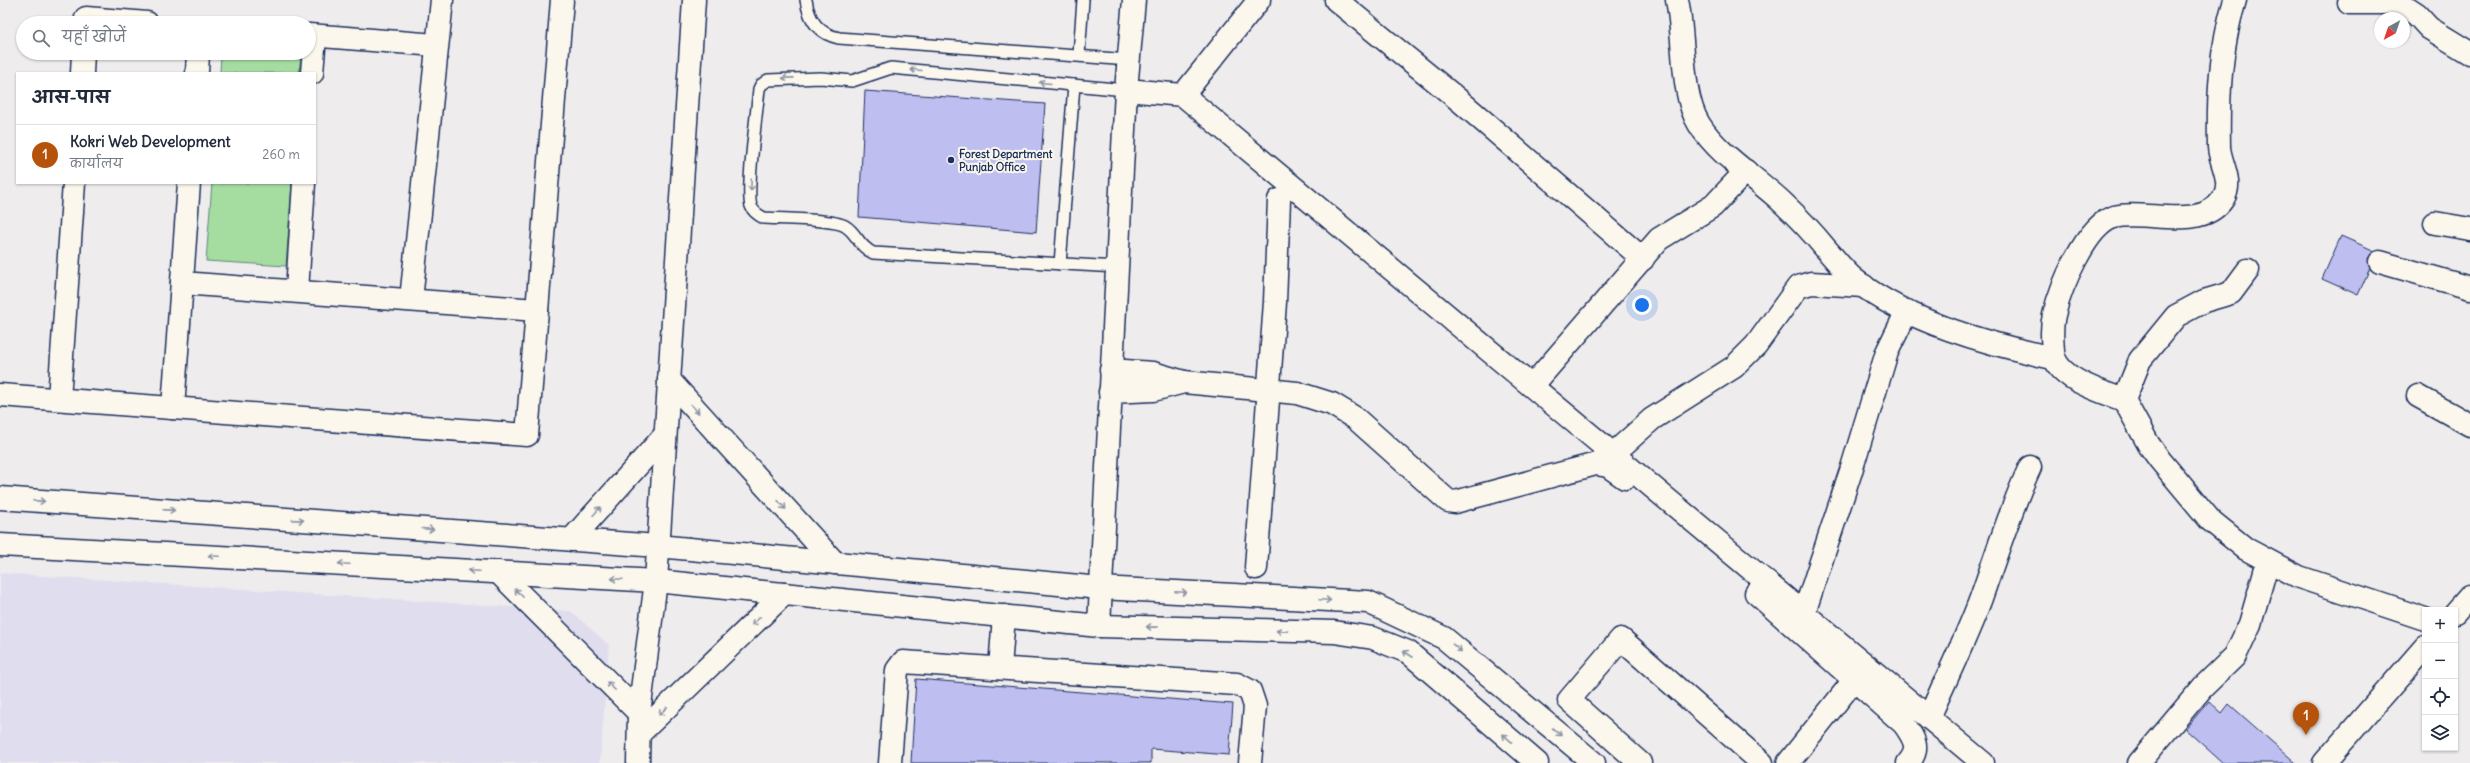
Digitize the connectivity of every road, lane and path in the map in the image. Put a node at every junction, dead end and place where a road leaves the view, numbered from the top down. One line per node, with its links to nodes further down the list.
1 (442, 0): 15 (street)
2 (562, 0): 45 (street)
3 (694, 0): 49 (street)
4 (806, 0): 17 (lane)
5 (1083, 0): 17 (lane)
6 (1134, 0): 21 (street)
7 (1259, 0): 27 (street)
8 (1336, 0): 35 (street)
9 (1677, 0): 28 (street)
10 (2235, 0): 47 (street)
11 (2349, 3): 16 (street)
12 (86, 14): 13 (street)
13 (100, 16)
14 (316, 36): 15 (street)
15 (436, 45): 44 (street)
16 (2470, 52)
17 (1079, 55): 21 (lane)
18 (83, 60): 22 (street)
19 (198, 60): 23 (street)
20 (312, 60): 24 (street)
21 (1128, 60): 26 (street)
22 (82, 72)
23 (197, 72)
24 (312, 72)
25 (1074, 85): 26 (lane); 37 (lane); 37 (lane, one-way to 37)
26 (1126, 90): 27 (street); 38 (street)
27 (1183, 95): 51 (street)
28 (1746, 171): 35 (street); 41 (street)
29 (74, 184): 56 (street)
30 (189, 184): 40 (street)
31 (304, 184): 43 (street)
32 (1279, 200): 52 (street)
33 (2435, 223): 34 (street)
34 (2470, 229)
35 (1643, 259): 51 (street)
36 (2380, 262): 42 (street)
37 (1060, 264): 38 (lane)
38 (1117, 267): 48 (street)
39 (2248, 270): 57 (street)
40 (182, 283): 43 (street); 58 (street)
41 (1864, 286): 46 (street); 61 (street)
42 (2470, 288)
43 (297, 291): 44 (street)
44 (411, 300): 45 (street)
45 (537, 310): 58 (street)
46 (1907, 311): 47 (street); 76 (street)
47 (2053, 358): 57 (street)
48 (1111, 370): 50 (street); 53 (street)
49 (669, 380): 60 (street); 68 (street, one-way to 68)
50 (1184, 382): 52 (street); 53 (street)
51 (1532, 386): 61 (street)
52 (1267, 389): 69 (street); 82 (street)
53 (1110, 392): 72 (street)
54 (0, 395): 56 (street)
55 (2418, 396): 59 (street)
56 (59, 399): 58 (street)
57 (2124, 400): 67 (street)
58 (173, 408)
59 (2470, 425)
60 (665, 434): 64 (street, one-way to 60); 66 (street)
61 (1613, 454): 76 (street)
62 (2030, 467): 83 (street)
63 (0, 498): 64 (street, one-way to 64)
64 (571, 540): 66 (street)
65 (0, 545): 70 (street, one-way to 65)
66 (658, 546): 68 (street); 71 (street)
67 (2268, 561): 78 (street); 95 (street)
68 (835, 563): 72 (street)
69 (1256, 568)
70 (498, 572): 71 (street, one-way to 70); 84 (street, one-way to 70)
71 (656, 581): 73 (street); 84 (street)
72 (1100, 588): 79 (street); 89 (street, one-way to 89)
73 (784, 594): 77 (street); 84 (street, one-way to 84)
74 (2470, 596): 75 (street)
75 (2458, 610)
76 (1804, 613): 83 (street)
77 (1004, 616): 79 (street); 81 (street)
78 (2422, 618)
79 (1099, 626): 88 (street, one-way to 79)
80 (2422, 650): 96 (street)
81 (1000, 668): 86 (street); 87 (street)
82 (1855, 679): 92 (street); 93 (street)
83 (1929, 718): 94 (street)
84 (639, 723): 85 (street)
85 (638, 763)
86 (890, 763)
87 (1250, 763)
88 (1537, 763)
89 (1594, 763)
90 (1640, 763): 91 (street)
91 (1762, 763)
92 (1788, 763)
93 (1908, 763)
94 (1983, 763)
95 (2139, 763)
96 (2324, 763)

